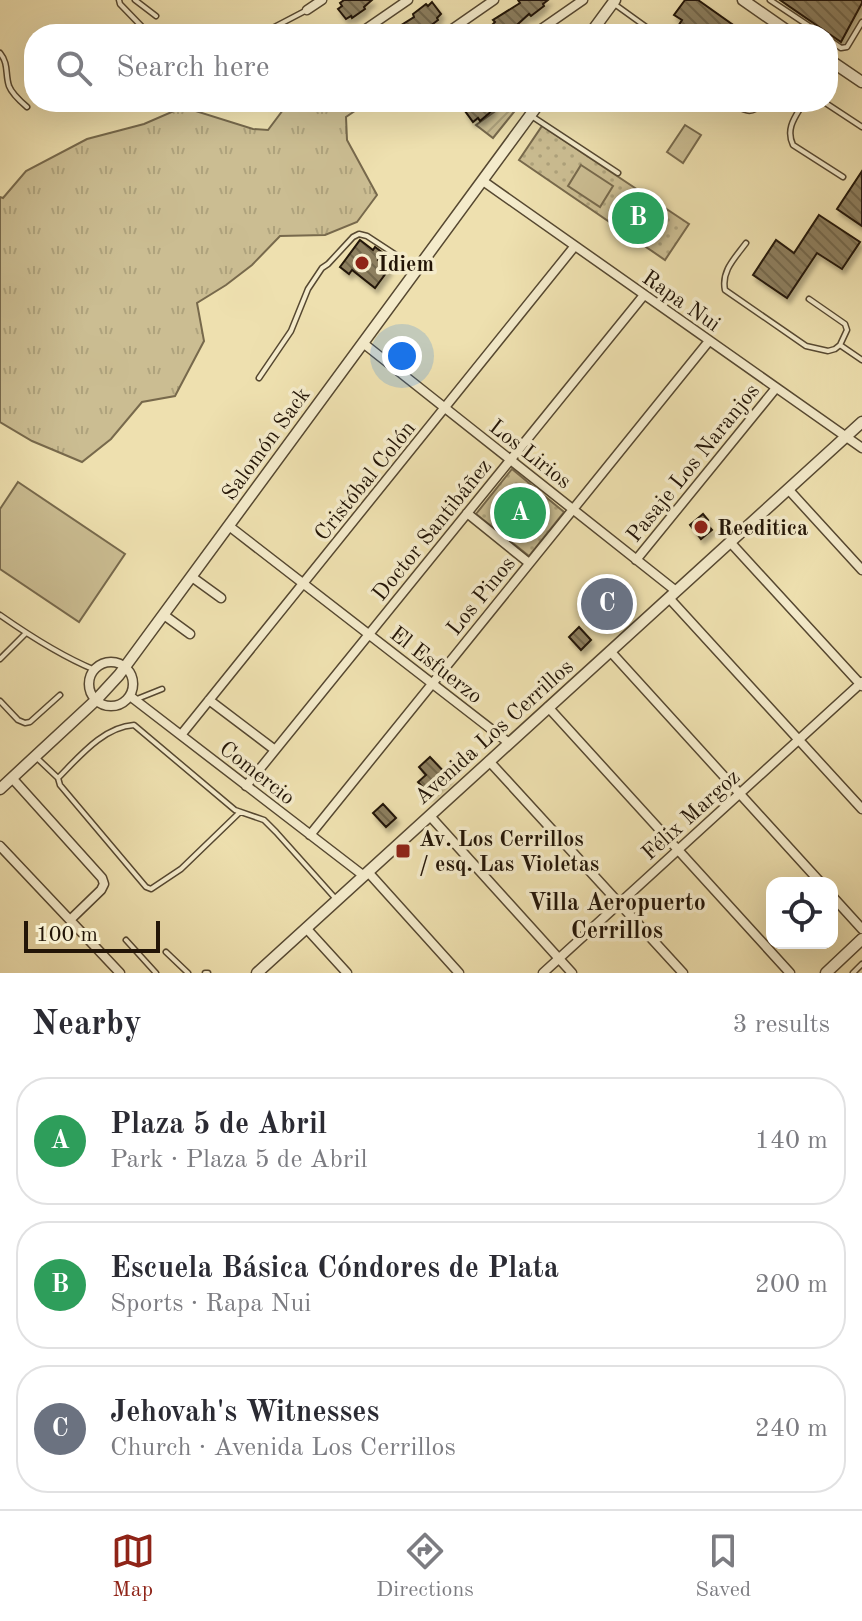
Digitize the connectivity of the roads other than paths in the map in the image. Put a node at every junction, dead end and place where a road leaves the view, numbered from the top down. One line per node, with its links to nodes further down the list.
1 (119, 0): 13 (lane)
2 (135, 0): 11 (lane)
3 (322, 0): 10 (street)
4 (408, 0): 15 (street)
5 (494, 0): 16 (street)
6 (583, 0): 17 (street)
7 (743, 0): 20 (street)
8 (770, 0): 21 (lane)
9 (614, 1): 18 (street); 19 (lane)
10 (307, 10): 14 (lane)
11 (156, 16)
12 (862, 22): 22 (lane)
13 (139, 24)
14 (280, 24)
15 (373, 24)
16 (459, 24)
17 (551, 24)
18 (597, 24)
19 (643, 24)
20 (769, 24)
21 (806, 24)
22 (838, 46)
23 (0, 53): 26 (lane)
24 (838, 67): 25 (street)
25 (862, 82)
26 (24, 104)
27 (838, 111): 31 (lane)
28 (532, 112): 30 (street, Salomón Sack)
29 (798, 112): 33 (lane)
30 (530, 115): 32 (lane); 34 (street, Salomón Sack)
31 (862, 127)
32 (618, 173)
33 (843, 177)
34 (483, 181): 36 (street, Rapa Nui); 37 (street, Salomón Sack)
35 (746, 243): 42 (lane)
36 (574, 247): 38 (street, Rapa Nui); 46 (street, Cristóbal Colón)
37 (418, 269): 41 (street, Salomón Sack); 44 (lane)
38 (644, 295): 40 (street, Rapa Nui); 50 (street, Doctor Santibáñez)
39 (809, 299): 42 (lane)
40 (709, 341): 45 (street, Rapa Nui); 52 (street, Los Pinos)
41 (363, 343): 46 (street, Los Lirios); 54 (street, Salomón Sack)
42 (840, 345): 43 (lane)
43 (862, 360)
44 (259, 378)
45 (776, 388): 48 (street, Rapa Nui); 56 (street, Pasaje Los Naranjos)
46 (445, 408): 50 (street, Los Lirios); 60 (street, Cristóbal Colón)
47 (862, 422): 48 (street, Avenida Los Cerrillos)
48 (846, 436): 49 (street, Rapa Nui); 51 (street, Avenida Los Cerrillos)
49 (862, 448)
50 (510, 459): 52 (street, Los Lirios); 53 (street, Doctor Santibáñez)
51 (788, 489): 55 (street, Avenida Los Cerrillos); 58 (street)
52 (573, 509): 56 (street, Los Lirios); 57 (street, Los Pinos)
53 (467, 513): 57 (street); 67 (street, Doctor Santibáñez)
54 (229, 526): 59 (street, Salomón Sack); 60 (street, El Esfuerzo)
55 (730, 542): 61 (street, Avenida Los Cerrillos); 73 (street)
56 (636, 560): 61 (street, Los Lirios)
57 (529, 563): 72 (street, Los Pinos)
58 (862, 570)
59 (192, 577): 62 (street); 64 (street, Salomón Sack)
60 (303, 583): 67 (street, El Esfuerzo); 78 (street, Cristóbal Colón)
61 (672, 594): 68 (street, Avenida Los Cerrillos); 82 (street, Los Lirios)
62 (221, 598)
63 (0, 615): 65 (lane)
64 (164, 615): 66 (street); 70 (street, Salomón Sack)
65 (26, 633): 69 (lane); 71 (lane)
66 (190, 634)
67 (369, 634): 72 (street, El Esfuerzo); 84 (street, Doctor Santibáñez)
68 (610, 651): 80 (street, Avenida Los Cerrillos); 91 (street)
69 (0, 659)
70 (125, 667): 71 (street); 76 (street); 77 (street, Salomón Sack)
71 (95, 670): 77 (street)
72 (432, 683): 83 (street, El Esfuerzo); 95 (street, Los Pinos)
73 (861, 684): 82 (street, Félix Margoz)
74 (162, 689): 76 (lane)
75 (60, 695): 79 (lane)
76 (132, 698): 77 (street); 81 (street, Comercio)
77 (96, 700): 85 (street, Salomón Sack)
78 (209, 700): 81 (street, Cristóbal Colón); 84 (street)
79 (0, 701)
80 (548, 707): 83 (street, Avenida Los Cerrillos); 97 (street)
81 (181, 735): 89 (street, Comercio)
82 (799, 740): 91 (street, Félix Margoz); 92 (street, Los Lirios)
83 (509, 743): 86 (street, Avenida Los Cerrillos)
84 (275, 750): 89 (street, Doctor Santibáñez)
85 (36, 757): 87 (street, Salomón Sack); 88 (lane)
86 (489, 761): 94 (street, Avenida Los Cerrillos); 102 (street)
87 (12, 778): 90 (street, Salomón Sack); 103 (street)
88 (58, 778): 93 (lane); 93 (lane)
89 (246, 786): 95 (street, Comercio)
90 (0, 789)
91 (739, 794): 97 (street, Félix Margoz); 99 (street)
92 (862, 809)
93 (240, 812): 100 (lane)
94 (430, 816): 98 (street, Avenida Los Cerrillos); 109 (street)
95 (310, 835): 98 (street, Comercio)
96 (0, 846): 103 (street)
97 (678, 850): 102 (street, Félix Margoz); 121 (street)
98 (366, 874): 100 (street, Avenida Los Cerrillos); 117 (street, Comercio)
99 (815, 877)
100 (337, 900): 104 (street, Avenida Los Cerrillos)
101 (838, 903): 105 (street)
102 (619, 904): 109 (street, Félix Margoz); 120 (street)
103 (70, 920): 112 (street)
104 (306, 928): 115 (street, Avenida Los Cerrillos); 116 (street)
105 (862, 929)
106 (862, 939): 111 (street)
107 (126, 940): 113 (lane)
108 (166, 952): 114 (lane)
109 (559, 958): 118 (street, Félix Margoz); 119 (street)
110 (862, 964): 122 (lane)
111 (832, 971)
112 (120, 973)
113 (156, 973)
114 (188, 973)
115 (257, 973)
116 (347, 973)
117 (459, 973)
118 (543, 973)
119 (572, 973)
120 (683, 973)
121 (790, 973)
122 (853, 973)

